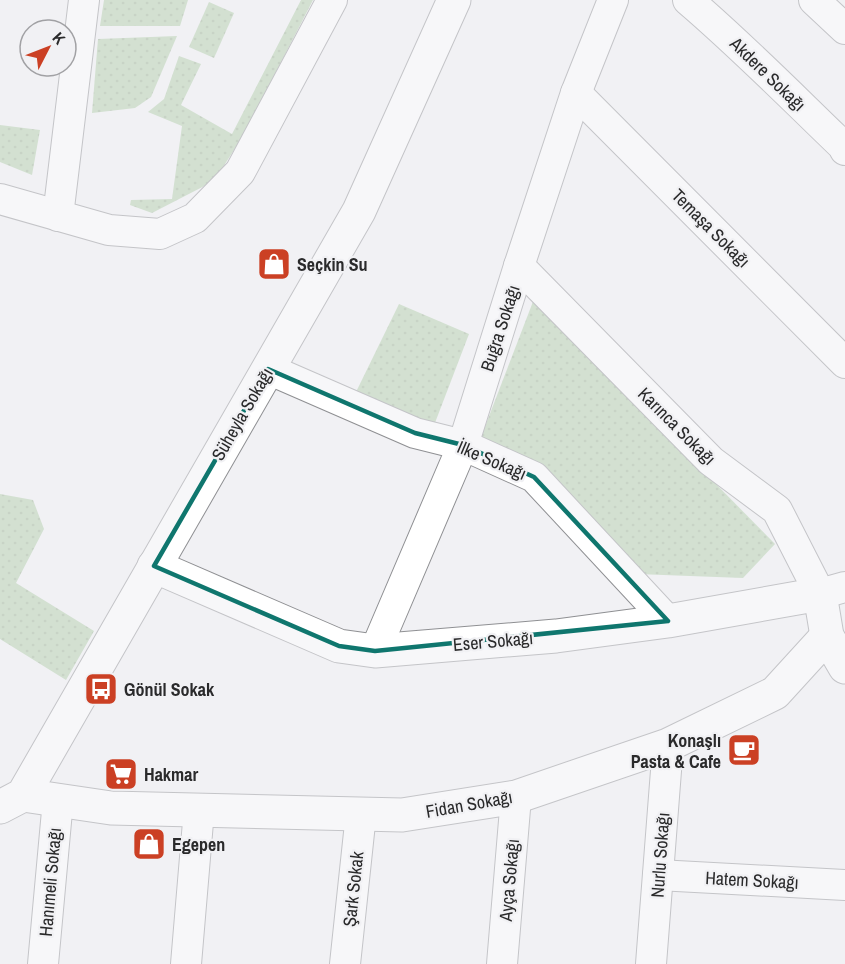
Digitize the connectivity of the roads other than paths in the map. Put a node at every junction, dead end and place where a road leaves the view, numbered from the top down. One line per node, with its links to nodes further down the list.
1 (84, 0): 11 (street)
2 (332, 0): 11 (street)
3 (454, 0): 14 (street, Süheyla Sokağı)
4 (612, 0): 8 (street, Buğra Sokağı)
5 (688, 0): 9 (street, Akdere Sokağı)
6 (814, 0): 7 (street)
7 (845, 29)
8 (576, 93): 12 (street, Buğra Sokağı); 13 (street, Temaşa Sokağı)
9 (845, 150)
10 (0, 199): 11 (street)
11 (58, 216)
12 (519, 266): 15 (street, Buğra Sokağı); 17 (street, Karınca Sokağı)
13 (845, 363)
14 (268, 369): 15 (street, İlke Sokağı); 16 (street, Süheyla Sokağı)
15 (462, 445): 18 (street, İlke Sokağı); 20 (street, Buğra Sokağı)
16 (154, 566): 20 (street, Eser Sokağı); 25 (street, Süheyla Sokağı)
17 (832, 590): 18 (street, Eser Sokağı); 19 (street)
18 (668, 621): 20 (street, Eser Sokağı)
19 (827, 636): 21 (street); 22 (street, Fidan Sokağı)
20 (375, 651)
21 (845, 667)
22 (668, 745): 23 (street, Fidan Sokağı); 28 (street, Nurlu Sokağı)
23 (516, 797): 27 (street, Fidan Sokağı); 33 (street, Ayça Sokağı)
24 (57, 800): 25 (street, Fidan Sokağı); 26 (street, Fidan Sokağı); 30 (street, Hanımeli Sokağı)
25 (12, 801)
26 (199, 810): 27 (street, Fidan Sokağı); 31 (street)
27 (361, 814): 32 (street, Şark Sokak)
28 (658, 875): 29 (street, Hatem Sokağı); 34 (street, Nurlu Sokağı)
29 (845, 885)
30 (43, 964)
31 (186, 964)
32 (345, 964)
33 (502, 964)
34 (651, 964)

